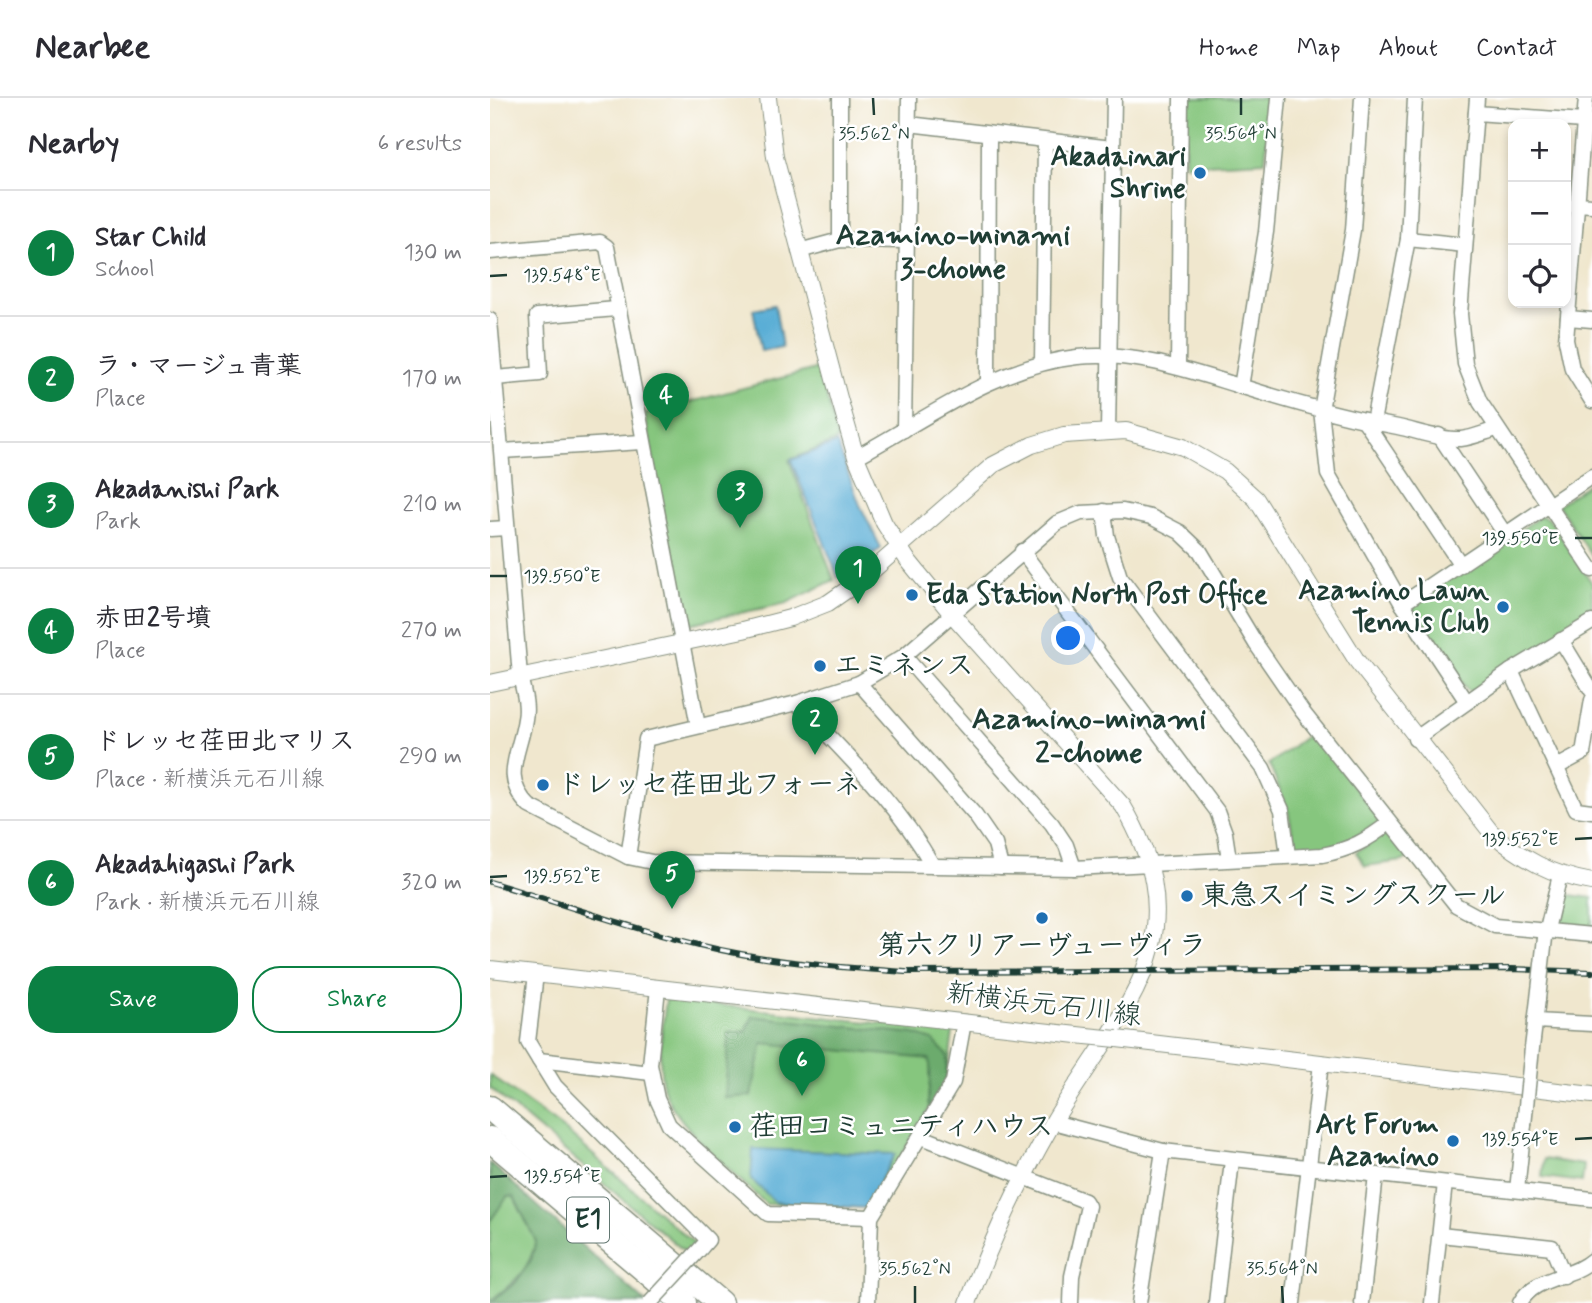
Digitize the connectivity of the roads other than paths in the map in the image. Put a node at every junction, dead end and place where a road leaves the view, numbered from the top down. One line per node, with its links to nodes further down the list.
1 (768, 98): 22 (street)
2 (839, 98): 19 (street)
3 (909, 98): 12 (street)
4 (1114, 98): 15 (street)
5 (1181, 98): 30 (street)
6 (1279, 98): 33 (street)
7 (1362, 98): 35 (street)
8 (1415, 98): 18 (street)
9 (1586, 98): 11 (street)
10 (1477, 105): 11 (street); 21 (street)
11 (1583, 121): 16 (street)
12 (909, 124): 13 (street); 20 (street)
13 (989, 135): 14 (street); 32 (street)
14 (1045, 143): 15 (street); 29 (street)
15 (1112, 148): 28 (street)
16 (1576, 204): 17 (street); 25 (street)
17 (1592, 205)
18 (1408, 239): 21 (street); 36 (street)
19 (840, 240): 20 (street); 22 (street)
20 (906, 241): 38 (street)
21 (1465, 245): 37 (street)
22 (799, 251): 43 (street)
23 (490, 253): 24 (street)
24 (616, 309): 31 (street); 41 (street)
25 (1568, 318): 27 (street); 34 (street)
26 (490, 320): 31 (street)
27 (1592, 320)
28 (1111, 356): 29 (street); 30 (street); 39 (street)
29 (1042, 362): 32 (street)
30 (1178, 367): 33 (street)
31 (495, 378): 42 (street)
32 (988, 382): 38 (street)
33 (1241, 387): 35 (street)
34 (1592, 401)
35 (1321, 410): 36 (street); 54 (street)
36 (1369, 421): 40 (street); 52 (street)
37 (1497, 429): 40 (street); 45 (street)
38 (904, 430): 43 (street)
39 (1108, 431): 50 (street); 69 (street)
40 (1439, 435): 49 (street)
41 (642, 442): 42 (street); 58 (street)
42 (502, 451): 47 (street)
43 (856, 457): 50 (street)
44 (1592, 475): 45 (street)
45 (1549, 506): 49 (street); 53 (street)
46 (1104, 511): 51 (street); 72 (street); 73 (street)
47 (507, 528): 48 (street); 61 (street)
48 (490, 529)
49 (1505, 534): 52 (street)
50 (898, 546): 55 (street); 58 (street)
51 (1022, 551): 55 (street); 75 (street)
52 (1461, 565): 54 (street)
53 (1592, 570)
54 (1402, 604): 66 (street)
55 (951, 613): 59 (street); 76 (street)
56 (1592, 622): 57 (street)
57 (1561, 640): 60 (street); 64 (street)
58 (681, 642): 61 (street); 68 (street)
59 (904, 656): 63 (street); 79 (street)
60 (1511, 671): 66 (street); 70 (street)
61 (520, 676): 62 (street); 74 (street)
62 (490, 682)
63 (859, 683): 67 (street); 78 (street)
64 (1592, 691)
65 (1592, 700): 70 (street)
66 (1467, 702): 69 (street)
67 (797, 703): 68 (street); 77 (street)
68 (698, 726): 74 (street)
69 (1415, 739): 80 (street)
70 (1557, 767): 71 (street)
71 (1592, 811)
72 (1390, 823): 73 (street); 82 (street)
73 (1288, 856): 75 (street)
74 (628, 858): 77 (street)
75 (1229, 859): 76 (street)
76 (1150, 863): 79 (street); 95 (street)
77 (933, 866): 78 (street)
78 (1001, 867): 79 (street)
79 (1074, 868)
80 (1560, 876): 81 (street); 82 (street)
81 (1592, 882)
82 (1546, 934): 83 (street); 87 (street, bridge)
83 (1592, 935)
84 (490, 969): 85 (street, 新横浜元石川線)
85 (536, 974): 86 (street, 新横浜元石川線); 90 (street)
86 (658, 988): 88 (street, 新横浜元石川線); 92 (street)
87 (1535, 1021): 89 (street); 104 (street, bridge)
88 (964, 1022): 91 (street, 新横浜元石川線, bridge); 96 (street)
89 (1592, 1024)
90 (539, 1060): 92 (street); 110 (street, bridge)
91 (1321, 1063): 93 (street, 新横浜元石川線); 100 (street)
92 (651, 1073): 106 (street)
93 (1592, 1095)
94 (490, 1108): 112 (highway, E1)
95 (1053, 1122): 98 (street); 102 (street)
96 (922, 1136): 102 (street); 106 (street)
97 (490, 1139): 111 (highway, E1)
98 (1163, 1151): 99 (street); 116 (street)
99 (1232, 1160): 100 (street); 117 (street)
100 (1310, 1167): 101 (street); 118 (street)
101 (1376, 1175): 103 (street); 119 (street)
102 (1023, 1176): 114 (street); 115 (street)
103 (1445, 1183): 104 (street); 107 (street)
104 (1517, 1190): 105 (street)
105 (1592, 1199)
106 (871, 1217): 113 (street)
107 (1440, 1235): 109 (street); 120 (street)
108 (1592, 1260): 109 (street)
109 (1564, 1276): 121 (street)
110 (650, 1303)
111 (684, 1303)
112 (720, 1303)
113 (867, 1303)
114 (968, 1303)
115 (1071, 1303)
116 (1139, 1303)
117 (1216, 1303)
118 (1293, 1303)
119 (1362, 1303)
120 (1432, 1303)
121 (1520, 1303)

